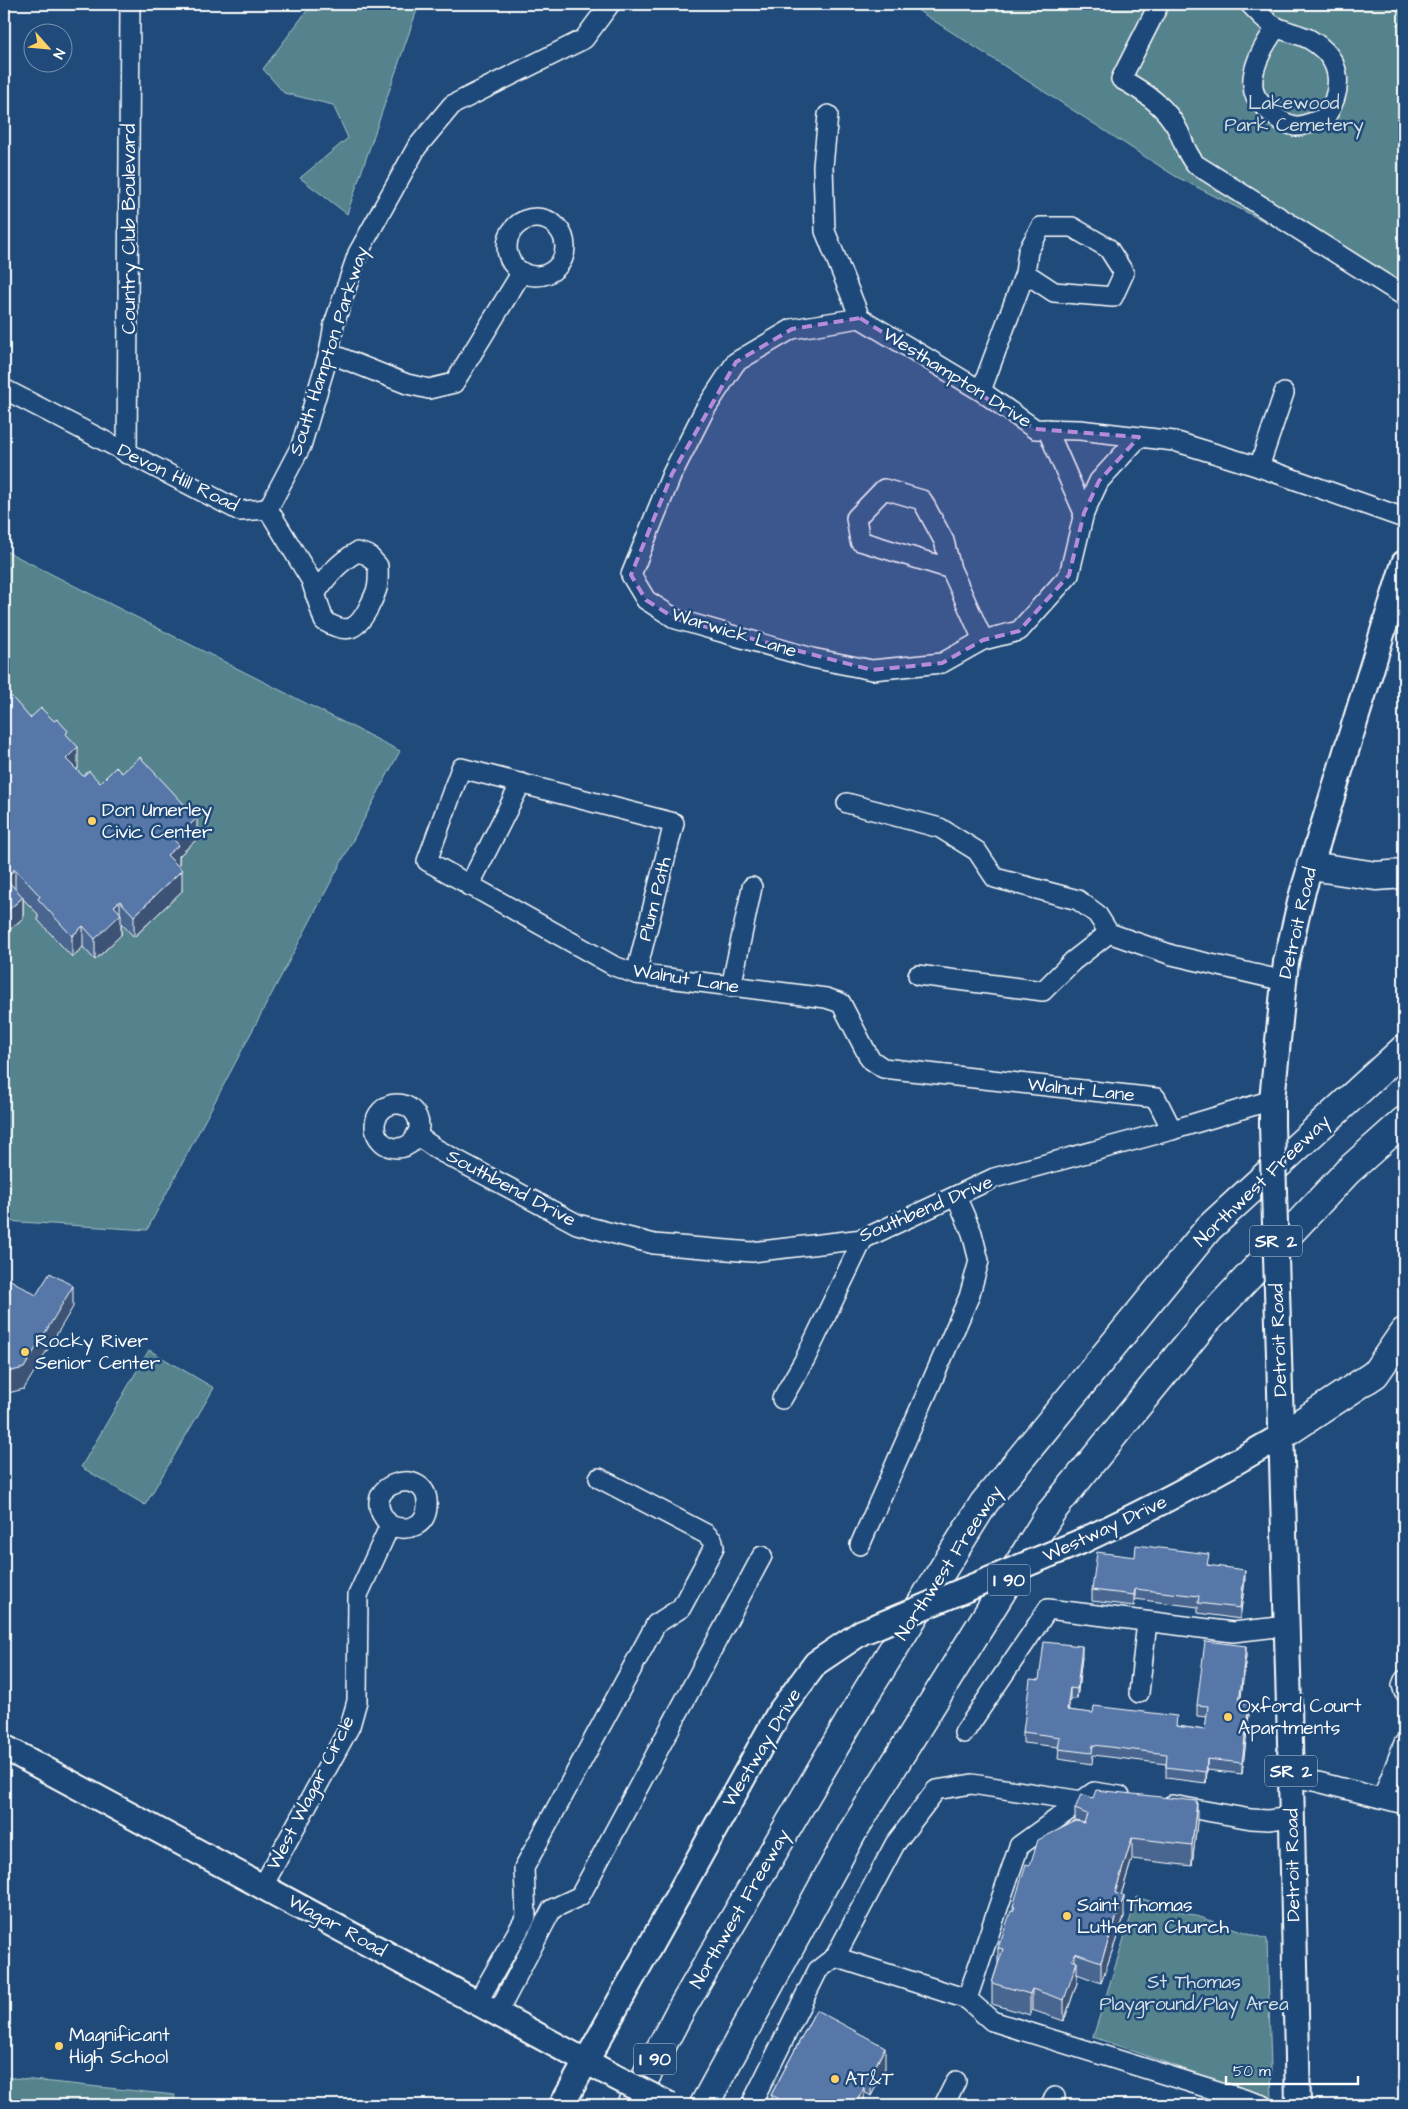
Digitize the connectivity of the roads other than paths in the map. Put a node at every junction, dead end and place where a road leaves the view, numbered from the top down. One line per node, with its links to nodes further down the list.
1 (130, 4): 17 (street, Country Club Boulevard)
2 (610, 4): 11 (street, South Hampton Parkway)
3 (1159, 4): 9 (street)
4 (1250, 4): 5 (street)
5 (1277, 27): 5 (street)
6 (828, 115): 10 (street)
7 (522, 272): 11 (street)
8 (1025, 273): 8 (street); 13 (street)
9 (1404, 296)
10 (860, 318): 13 (street, Westhampton Drive); 25 (street, Warwick Lane)
11 (329, 353): 19 (street, South Hampton Parkway)
12 (4, 389): 17 (street, Devon Hill Road)
13 (981, 391): 15 (street, Westhampton Drive)
14 (1284, 393): 18 (street)
15 (1047, 429): 16 (street, Westhampton Drive); 20 (street)
16 (1140, 437): 18 (street, Westhampton Drive); 20 (street, Warwick Lane)
17 (127, 454): 19 (street, Devon Hill Road)
18 (1260, 468): 21 (street, Westhampton Drive)
19 (268, 510): 24 (street)
20 (1084, 513): 25 (street, Warwick Lane)
21 (1404, 518)
22 (1404, 563): 29 (main road, Detroit Road)
23 (951, 569): 23 (street); 25 (street)
24 (315, 594)
25 (983, 640)
26 (522, 783): 28 (street, Walnut Lane); 31 (street); 31 (street, Walnut Lane)
27 (847, 803): 33 (street)
28 (674, 823): 34 (street, Plum Path)
29 (1311, 866): 30 (highway); 36 (main road, Detroit Road / SR 2)
30 (1404, 874)
31 (469, 886): 34 (street, Walnut Lane)
32 (752, 887): 37 (street)
33 (1108, 934): 35 (street); 36 (street)
34 (636, 974): 37 (street, Walnut Lane)
35 (918, 975)
36 (1284, 981): 39 (main road, Detroit Road / SR 2)
37 (731, 987): 41 (street, Walnut Lane)
38 (1404, 1049): 75 (highway, Northwest Freeway / I 90)
39 (1272, 1100): 41 (street, Southbend Drive); 47 (main road, Detroit Road / SR 2, bridge)
40 (1404, 1121): 77 (highway, I 90)
41 (1172, 1130): 43 (street, Southbend Drive)
42 (416, 1135): 44 (street, Southbend Drive)
43 (956, 1196): 44 (street, Southbend Drive); 50 (street)
44 (863, 1239): 46 (street)
45 (1404, 1332): 47 (highway)
46 (782, 1399)
47 (1282, 1436): 53 (main road, Detroit Road / SR 2); 72 (main road, Westway Drive, bridge)
48 (599, 1478): 70 (street)
49 (390, 1525): 67 (street, West Wagar Circle)
50 (860, 1545)
51 (762, 1556): 71 (street)
52 (1147, 1622): 53 (street); 56 (street); 57 (street)
53 (1287, 1626): 60 (main road, Detroit Road / SR 2)
54 (1404, 1680): 55 (street)
55 (1404, 1692)
56 (1139, 1693)
57 (964, 1733)
58 (1404, 1743): 61 (street)
59 (4, 1747): 67 (main road, Wagar Road)
60 (1291, 1777): 61 (street); 66 (main road, Detroit Road / SR 2)
61 (1383, 1797): 65 (street)
62 (1134, 1798): 63 (street)
63 (1082, 1801): 68 (street); 69 (street)
64 (1153, 1802): 66 (street)
65 (1404, 1804)
66 (1292, 1817): 81 (main road, Detroit Road / SR 2)
67 (263, 1886): 70 (main road, Wagar Road)
68 (835, 1957): 69 (street); 78 (street)
69 (967, 1999): 80 (street)
70 (477, 2003): 71 (main road, Wagar Road)
71 (498, 2014): 72 (main road, Wagar Road)
72 (586, 2062): 74 (main road, Westway Drive); 76 (main road, Wagar Road, bridge)
73 (956, 2081): 79 (street)
74 (562, 2105)
75 (631, 2105)
76 (670, 2105)
77 (704, 2105)
78 (751, 2105)
79 (944, 2105)
80 (1263, 2105)
81 (1298, 2105)

